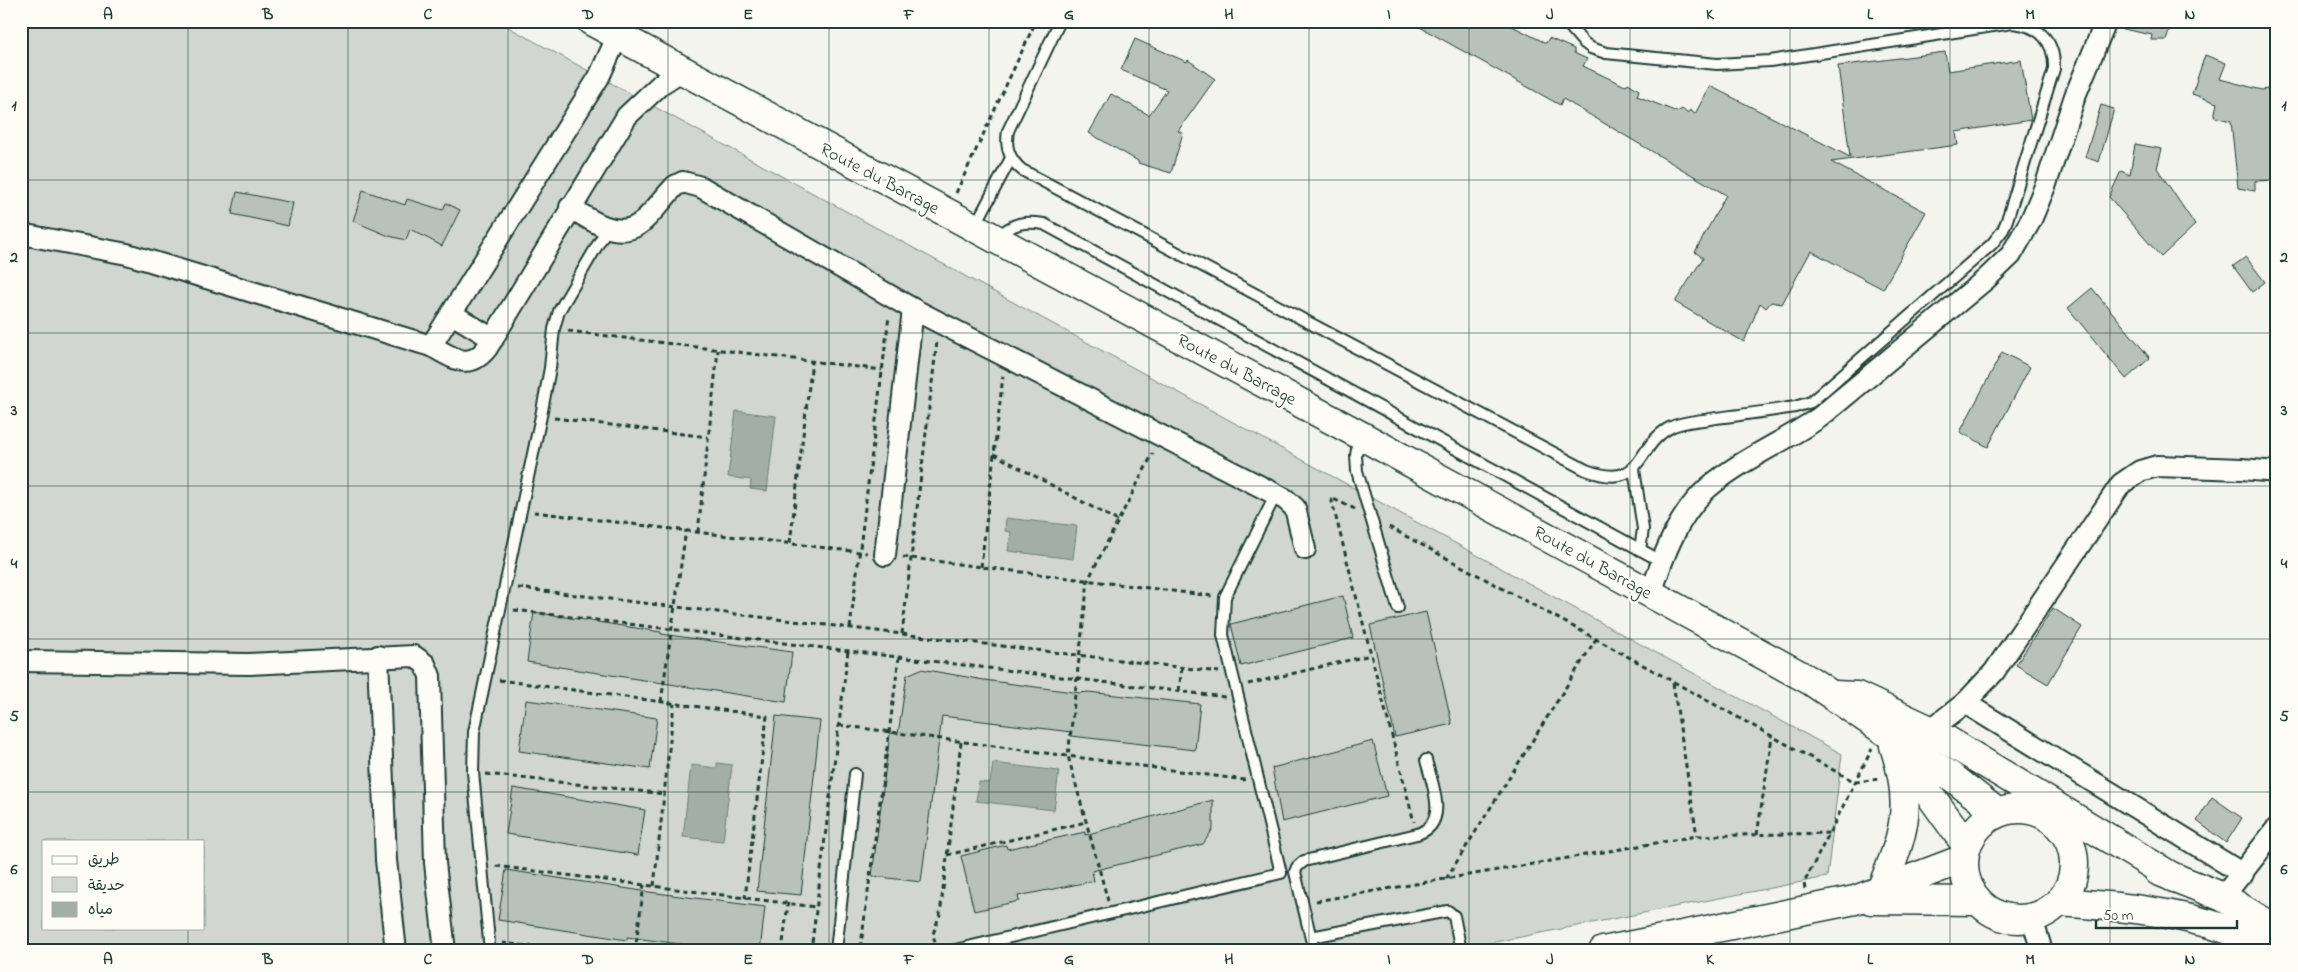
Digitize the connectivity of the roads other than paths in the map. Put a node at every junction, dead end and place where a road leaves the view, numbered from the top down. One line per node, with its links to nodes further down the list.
1 (591, 21): 5 (main road, Route du Barrage)
2 (1060, 21): 7 (lane)
3 (1565, 21): 17 (lane)
4 (2106, 21): 23 (street)
5 (618, 35): 6 (main road, Route du Barrage); 13 (street)
6 (682, 71): 8 (street); 11 (main road, Route du Barrage)
7 (1011, 158): 11 (lane); 17 (lane)
8 (570, 208): 9 (street); 14 (street)
9 (608, 227): 12 (street); 48 (lane)
10 (21, 234): 15 (street)
11 (986, 234): 16 (main road, Route du Barrage); 21 (lane)
12 (913, 309): 19 (street); 22 (street)
13 (452, 314): 14 (street); 15 (street)
14 (493, 339): 15 (street)
15 (431, 346)
16 (1360, 434): 24 (main road, Route du Barrage); 25 (lane)
17 (1634, 469): 21 (lane)
18 (2277, 472): 29 (street)
19 (1276, 494): 20 (street); 53 (lane)
20 (1306, 549)
21 (1640, 550): 23 (lane)
22 (885, 555)
23 (1661, 561): 24 (street)
24 (1651, 594): 28 (main road, Route du Barrage)
25 (1398, 608)
26 (378, 656): 27 (street); 50 (street); 51 (street)
27 (21, 661)
28 (1834, 695): 30 (main road); 31 (main road, Route du Barrage)
29 (1965, 703): 30 (street); 38 (street)
30 (1930, 730): 39 (main road)
31 (1884, 734): 34 (main road, Route du Barrage); 37 (main road, Route du Barrage); 40 (main road)
32 (1426, 760): 47 (lane)
33 (855, 774): 52 (lane)
34 (1998, 812): 36 (main road); 37 (main road)
35 (2277, 828): 38 (street)
36 (2068, 838): 39 (main road); 44 (main road)
37 (1965, 852): 40 (main road); 43 (main road)
38 (2243, 874): 41 (street)
39 (2174, 878): 41 (main road)
40 (1881, 890): 42 (main road)
41 (2223, 897): 46 (main road)
42 (1855, 900): 43 (main road); 56 (main road)
43 (1976, 901): 45 (main road)
44 (2059, 902): 45 (main road); 49 (main road)
45 (2032, 919): 57 (street)
46 (2277, 930)
47 (1311, 937): 54 (lane); 55 (lane)
48 (489, 941)
49 (2277, 948)
50 (396, 951)
51 (445, 951)
52 (836, 951)
53 (951, 951)
54 (1314, 951)
55 (1461, 951)
56 (1603, 951)
57 (2042, 951)

